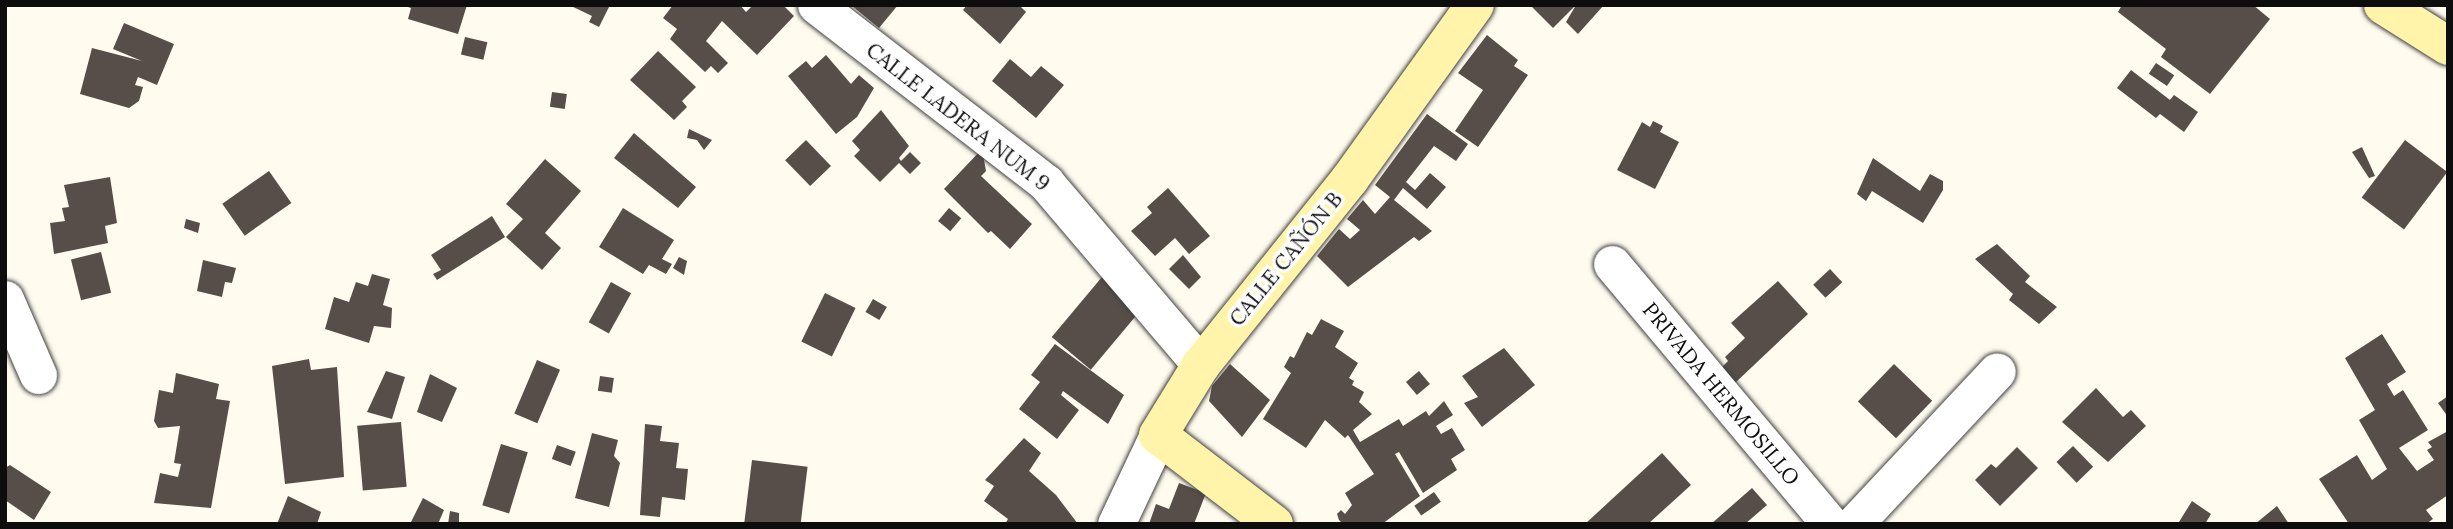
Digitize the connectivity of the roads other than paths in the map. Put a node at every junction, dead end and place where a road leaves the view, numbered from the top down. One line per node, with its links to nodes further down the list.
1 (816, 5): 7 (street, CALLE LADERA NUM 9)
2 (1475, 5): 7 (street, CALLE CAÑÓN B)
3 (2383, 5): 4 (street)
4 (2441, 50)
5 (1612, 264): 13 (street, PRIVADA HERMOSILLO)
6 (5, 299): 9 (street)
7 (1201, 365): 10 (street, CALLE CAÑÓN B)
8 (1997, 371): 14 (street)
9 (38, 375)
10 (1158, 435): 11 (street, CALLE CAÑÓN B); 12 (street)
11 (1116, 524)
12 (1274, 524)
13 (1830, 524)
14 (1854, 524)

